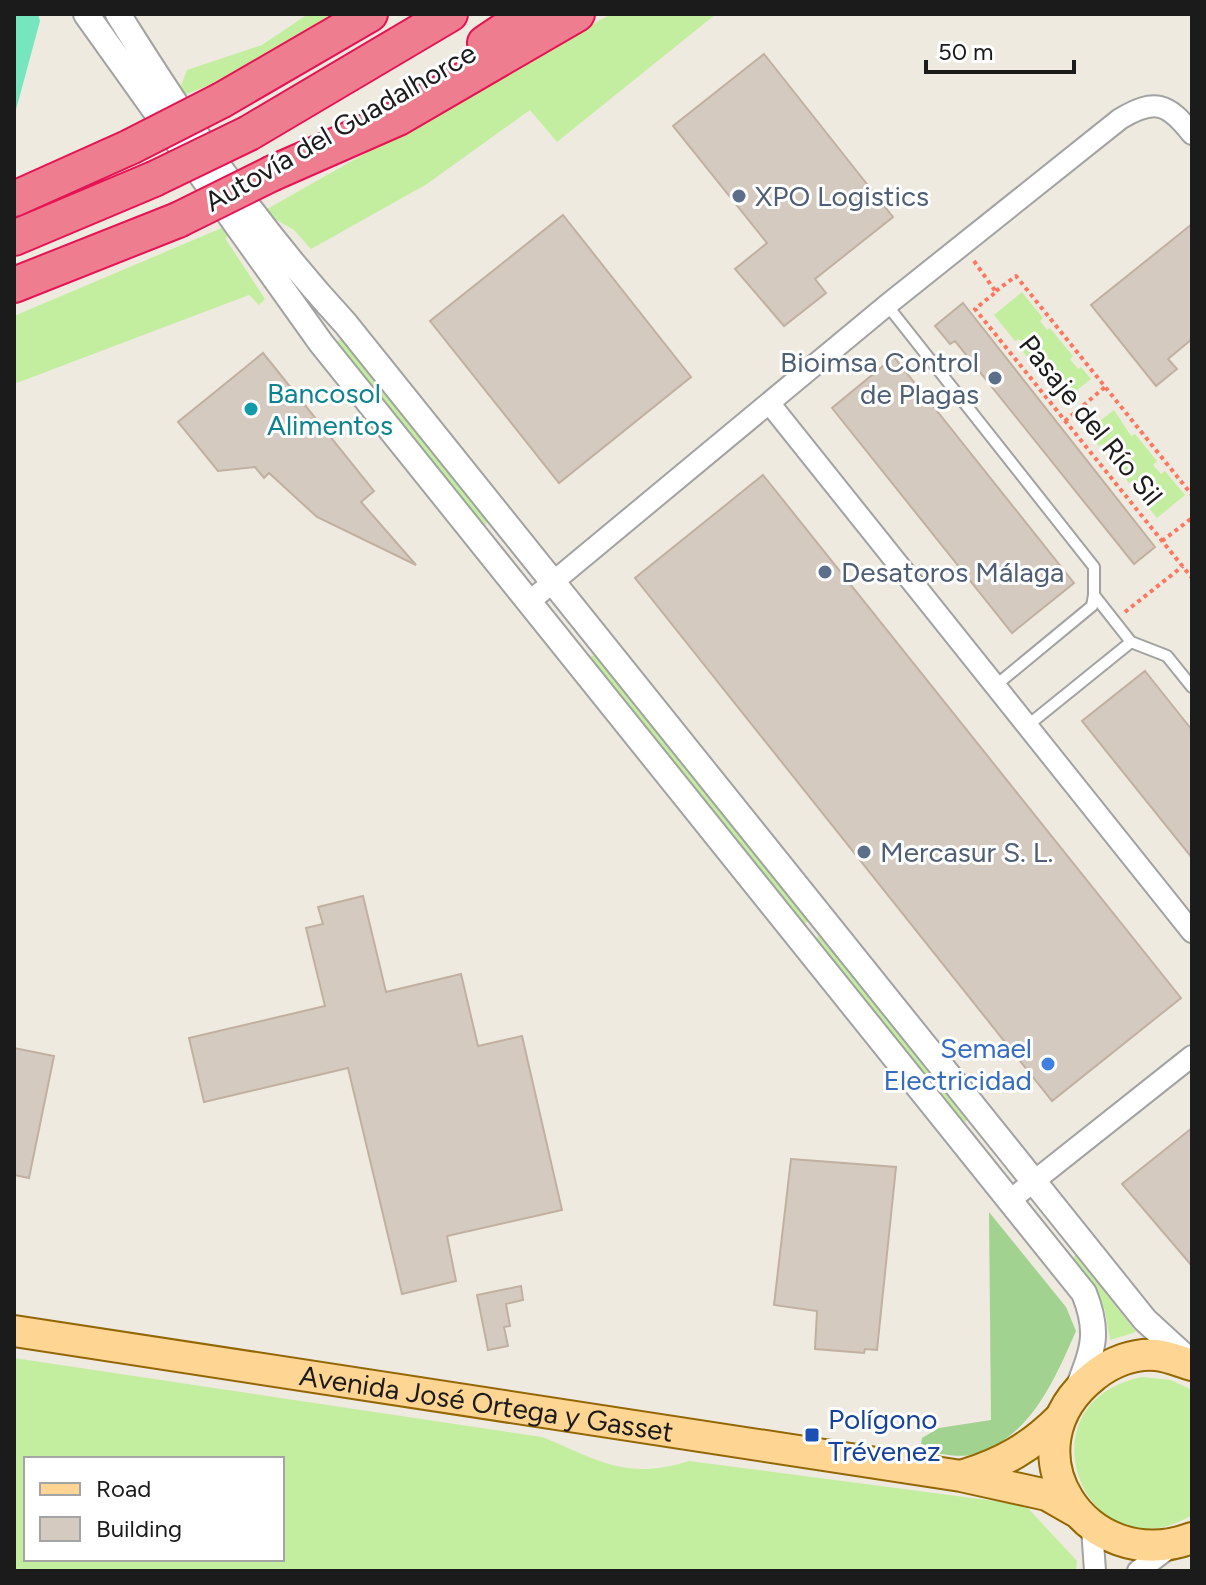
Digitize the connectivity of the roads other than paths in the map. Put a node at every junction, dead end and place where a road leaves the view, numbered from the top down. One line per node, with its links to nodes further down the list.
1 (86, 14): 8 (street)
2 (118, 14): 8 (street)
3 (450, 14): 11 (highway, Autovía del Guadalhorce, bridge)
4 (528, 14): 9 (highway, Autovía del Guadalhorce)
5 (577, 14): 9 (highway)
6 (362, 18): 10 (highway, bridge)
7 (1192, 134): 13 (street)
8 (207, 168): 15 (street); 17 (street)
9 (273, 173): 12 (highway, Autovía del Guadalhorce, bridge)
10 (14, 199)
11 (14, 238)
12 (14, 285)
13 (887, 305): 14 (street); 16 (lane)
14 (770, 404): 15 (street); 19 (street)
15 (551, 581): 17 (street); 24 (street)
16 (1094, 595): 18 (lane); 19 (lane)
17 (529, 602): 25 (street)
18 (1131, 642): 20 (lane); 21 (lane)
19 (995, 686): 21 (street)
20 (1192, 687)
21 (1027, 726): 22 (street)
22 (1192, 932)
23 (1192, 1056): 24 (street)
24 (1033, 1182): 25 (street); 27 (street)
25 (1009, 1201): 28 (street)
26 (14, 1331): 30 (main road, Avenida José Ortega y Gasset)
27 (1192, 1364): 28 (main road)
28 (1078, 1388): 29 (main road)
29 (1060, 1418): 30 (main road, Avenida José Ortega y Gasset); 31 (main road)
30 (961, 1476): 31 (main road, Avenida José Ortega y Gasset)
31 (1083, 1520): 32 (main road, Avenida José Ortega y Gasset); 33 (street)
32 (1183, 1541): 34 (street)
33 (1095, 1571)
34 (1138, 1571)

